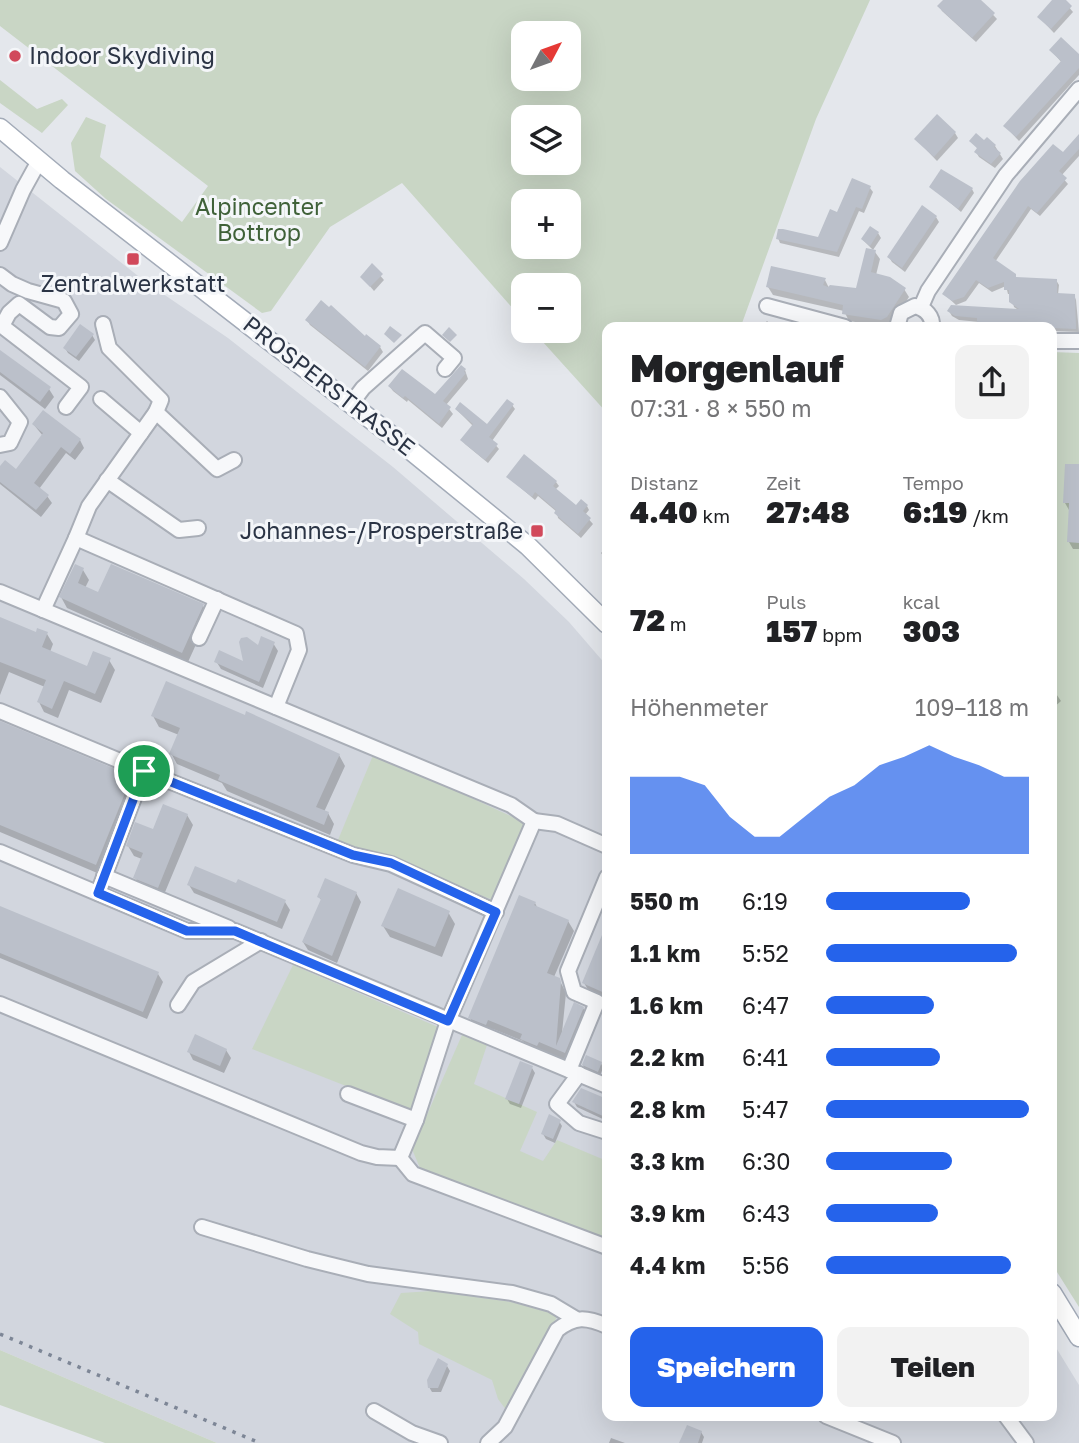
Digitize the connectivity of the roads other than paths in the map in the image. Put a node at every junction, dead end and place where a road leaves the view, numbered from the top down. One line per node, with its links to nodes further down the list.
1 (1079, 89): 7 (street)
2 (0, 128): 3 (main road, PROSPERSTRASSE)
3 (39, 161): 4 (street); 18 (main road, PROSPERSTRASSE)
4 (0, 243)
5 (0, 275): 12 (street)
6 (767, 306): 8 (street)
7 (921, 307): 9 (street); 10 (street)
8 (826, 322)
9 (898, 322)
10 (932, 322)
11 (103, 324): 20 (street)
12 (1, 328): 19 (street)
13 (1057, 341): 14 (street)
14 (1079, 341)
15 (445, 369): 18 (street)
16 (0, 397): 22 (street)
17 (101, 399): 21 (street)
18 (351, 404): 30 (main road, PROSPERSTRASSE)
19 (66, 408)
20 (156, 412): 21 (street); 23 (street)
21 (141, 433): 24 (street)
22 (0, 445)
23 (234, 460)
24 (107, 480): 25 (street); 26 (street)
25 (198, 528)
26 (76, 538): 28 (street); 29 (street)
27 (0, 592): 29 (street)
28 (217, 599): 31 (street); 32 (street)
29 (43, 610): 32 (street)
30 (602, 619)
31 (198, 638)
32 (276, 707): 35 (street)
33 (0, 711): 34 (street)
34 (144, 771): 38 (street); 41 (street)
35 (534, 821): 36 (street); 41 (street)
36 (602, 844)
37 (0, 852): 39 (street)
38 (104, 876): 39 (street); 42 (street)
39 (98, 893): 42 (street)
40 (602, 900): 47 (street)
41 (496, 912): 46 (street)
42 (235, 931): 43 (street)
43 (261, 941): 45 (street); 46 (street)
44 (0, 1004): 52 (street)
45 (177, 1005)
46 (448, 1021): 47 (street); 50 (street)
47 (574, 1072): 48 (street); 51 (street)
48 (602, 1084)
49 (348, 1094): 50 (street)
50 (416, 1119): 52 (street)
51 (602, 1130)
52 (400, 1158): 54 (street)
53 (202, 1227): 56 (street)
54 (602, 1245)
55 (1057, 1301): 58 (main road)
56 (576, 1319): 57 (street); 63 (street)
57 (602, 1324)
58 (1079, 1337)
59 (374, 1411): 62 (street)
60 (838, 1421): 64 (street)
61 (1010, 1421): 65 (street)
62 (440, 1443)
63 (488, 1443)
64 (893, 1443)
65 (1026, 1443)

